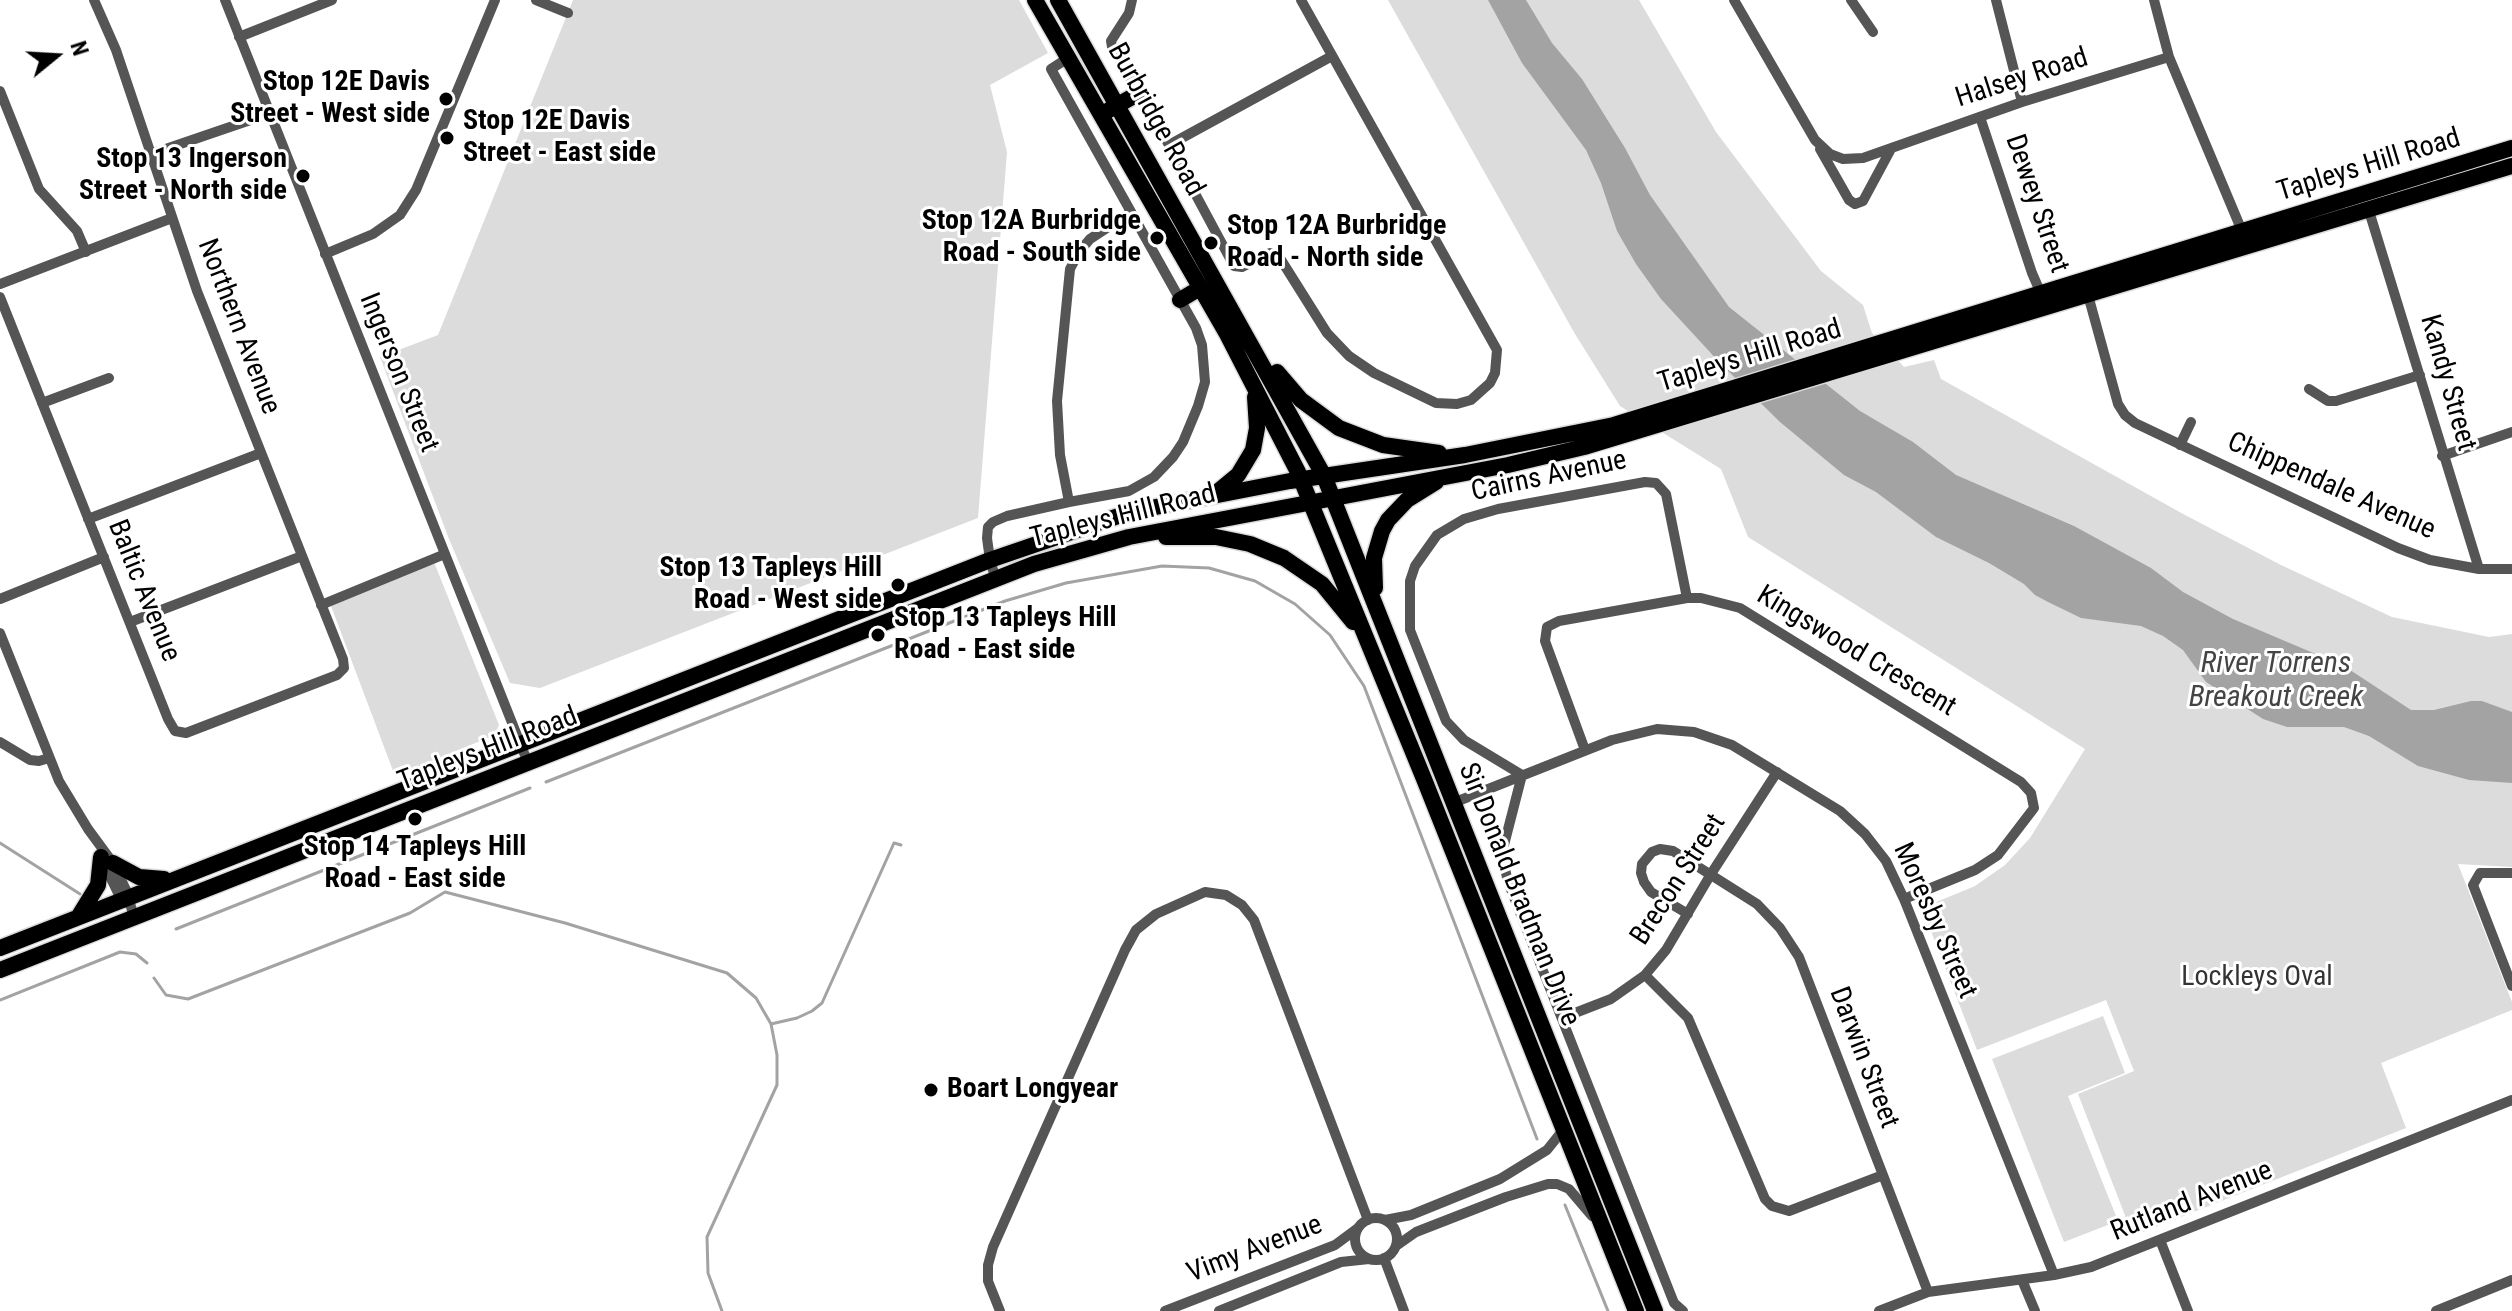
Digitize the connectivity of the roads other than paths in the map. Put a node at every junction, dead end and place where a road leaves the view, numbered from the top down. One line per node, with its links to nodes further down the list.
1 (94, 0): 31 (street, Northern Avenue)
2 (225, 0): 16 (street, Ingerson Street)
3 (332, 0): 16 (street)
4 (495, 0): 38 (street)
5 (536, 0): 14 (street)
6 (1035, 0): 19 (main road, Burbridge Road)
7 (1058, 0): 23 (main road, Burbridge Road)
8 (1132, 0): 21 (street)
9 (1301, 0): 17 (street)
10 (1734, 0): 27 (street)
11 (1851, 0): 15 (street)
12 (1996, 0): 22 (street)
13 (2154, 0): 18 (street)
14 (568, 13)
15 (1873, 32)
16 (239, 37): 24 (street, Ingerson Street)
17 (1332, 56): 28 (street); 28 (street)
18 (2169, 57): 22 (street, Halsey Road); 36 (street)
19 (1068, 58): 25 (main road, Burbridge Road); 34 (street, Burbridge Road)
20 (0, 91): 37 (street)
21 (1139, 93): 23 (main road); 28 (street)
22 (2022, 102): 26 (street, Halsey Road)
23 (1117, 106): 25 (main road); 46 (main road, Burbridge Road)
24 (268, 114): 31 (street); 38 (street, Ingerson Street)
25 (1101, 115): 40 (main road, Burbridge Road)
26 (1980, 117): 30 (street, Halsey Road); 44 (street, Dewey Street)
27 (1815, 140): 30 (street, Halsey Road); 30 (street)
28 (1169, 145)
29 (2512, 148): 33 (main road, Tapleys Hill Road)
30 (1891, 149)
31 (151, 154): 35 (street, Northern Avenue)
32 (2512, 166): 33 (main road, Tapleys Hill Road)
33 (2367, 203): 36 (main road, Tapleys Hill Road); 47 (street, Kandy Street)
34 (1131, 212): 43 (street, Burbridge Road); 66 (street)
35 (172, 218): 37 (street); 56 (street, Northern Avenue)
36 (2245, 239): 41 (main road, Tapleys Hill Road)
37 (86, 252): 39 (street)
38 (325, 254): 69 (street, Ingerson Street)
39 (0, 284)
40 (1200, 288): 43 (main road); 49 (main road, Burbridge Road)
41 (2086, 288): 44 (main road, Tapleys Hill Road); 55 (street, Chippendale Avenue)
42 (0, 297): 51 (street, Baltic Avenue)
43 (1180, 300): 63 (street, Burbridge Road)
44 (2043, 301): 45 (main road, Tapleys Hill Road)
45 (1988, 318): 52 (main road, Tapleys Hill Road); 52 (main road, Tapleys Hill Road)
46 (1255, 352): 57 (main road); 59 (main road, Burbridge Road)
47 (2420, 375): 50 (street); 58 (street, Kandy Street)
48 (109, 378): 51 (street)
49 (1254, 385): 61 (main road, Burbridge Road); 62 (main road)
50 (2309, 389)
51 (42, 403): 67 (street, Baltic Avenue)
52 (1709, 403): 57 (main road, Tapleys Hill Road); 60 (main road, Tapleys Hill Road)
53 (2191, 422): 55 (street)
54 (2512, 432): 58 (street)
55 (2180, 445): 73 (street, Chippendale Avenue)
56 (261, 453): 67 (street); 70 (street, Northern Avenue)
57 (1465, 455): 59 (main road, Tapleys Hill Road)
58 (2442, 456): 73 (street, Kandy Street)
59 (1324, 476): 61 (main road, Tapleys Hill Road); 64 (main road, Burbridge Road)
60 (1444, 477): 64 (main road, Tapleys Hill Road); 78 (main road)
61 (1301, 480): 62 (main road, Tapleys Hill Road); 65 (main road, Burbridge Road)
62 (1214, 495): 72 (main road, Tapleys Hill Road)
63 (1110, 496): 66 (street, Tapleys Hill Road)
64 (1333, 497): 65 (main road, Tapleys Hill Road); 78 (main road, Sir Donald Bradman Drive)
65 (1311, 501): 68 (main road, Tapleys Hill Road); 82 (main road, Sir Donald Bradman Drive)
66 (1069, 502): 72 (street, Tapleys Hill Road)
67 (88, 519): 71 (street, Baltic Avenue)
68 (1129, 537): 75 (main road, Tapleys Hill Road); 82 (main road)
69 (445, 554): 79 (street); 85 (street, Ingerson Street)
70 (302, 556): 79 (street, Northern Avenue); 80 (street)
71 (104, 557): 77 (street); 80 (street, Baltic Avenue)
72 (990, 560): 75 (street, Tapleys Hill Road); 85 (main road, Tapleys Hill Road)
73 (2479, 569): 74 (street, Chippendale Avenue)
74 (2512, 569)
75 (996, 580): 88 (main road, Tapleys Hill Road)
76 (1687, 598): 86 (street, Kingswood Crescent); 90 (street, Cairns Avenue); 99 (street, Kingswood Crescent)
77 (0, 599)
78 (1375, 604): 92 (main road, Sir Donald Bradman Drive)
79 (321, 605): 83 (street, Northern Avenue)
80 (130, 622): 83 (street, Baltic Avenue)
81 (0, 633): 87 (street)
82 (1366, 639): 91 (main road, Sir Donald Bradman Drive)
83 (344, 668)
84 (0, 742): 87 (street)
85 (520, 742): 88 (street, Ingerson Street); 97 (main road, Tapleys Hill Road)
86 (1585, 750): 89 (street, Moresby Street); 90 (street, Moresby Street)
87 (49, 758): 94 (street)
88 (528, 763): 101 (main road, Tapleys Hill Road)
89 (1777, 772): 96 (street, Brecon Street); 99 (street, Moresby Street)
90 (1522, 775): 92 (street, Moresby Street); 107 (street, Sir Donald Bradman Drive)
91 (1424, 779): 92 (main road); 93 (main road, Sir Donald Bradman Drive)
92 (1453, 803): 93 (main road); 128 (main road, Sir Donald Bradman Drive)
93 (1442, 828): 109 (main road, Sir Donald Bradman Drive)
94 (107, 860): 97 (main road); 98 (street); 102 (main road)
95 (2512, 873): 106 (street)
96 (1711, 874): 100 (street, Brecon Street); 100 (street, Darwin Street); 110 (street, Darwin Street)
97 (173, 879): 98 (main road, Tapleys Hill Road)
98 (125, 898): 101 (street); 102 (main road, Tapleys Hill Road)
99 (1904, 899): 119 (street, Moresby Street)
100 (1688, 914): 105 (street, Brecon Street)
101 (134, 917): 104 (main road, Tapleys Hill Road)
102 (78, 918): 103 (main road, Tapleys Hill Road)
103 (0, 948)
104 (0, 970)
105 (1645, 975): 107 (street, Brecon Street); 110 (street)
106 (2512, 986)
107 (1562, 1018): 129 (street, Sir Donald Bradman Drive)
108 (2512, 1100): 115 (street, Rutland Avenue)
109 (1563, 1130): 112 (street); 114 (main road, Sir Donald Bradman Drive)
110 (1883, 1175): 122 (street, Darwin Street)
111 (1368, 1220): 112 (street); 113 (street); 123 (street)
112 (1385, 1220): 116 (street)
113 (1358, 1228): 118 (street); 124 (street, Vimy Avenue)
114 (1605, 1234): 116 (street); 127 (main road, Sir Donald Bradman Drive)
115 (2160, 1240): 119 (street, Rutland Avenue); 132 (street)
116 (1396, 1246): 117 (street)
117 (1384, 1258): 118 (street); 126 (street)
118 (1369, 1259): 125 (street, Vimy Avenue)
119 (2054, 1275): 120 (street, Rutland Avenue)
120 (2022, 1280): 122 (street, Rutland Avenue); 131 (street)
121 (2512, 1280): 133 (street)
122 (1928, 1292): 130 (street, Rutland Avenue)
123 (1000, 1311)
124 (1165, 1311)
125 (1219, 1311)
126 (1404, 1311)
127 (1636, 1311)
128 (1655, 1311)
129 (1683, 1311)
130 (1879, 1311)
131 (2035, 1311)
132 (2188, 1311)
133 (2436, 1311)

